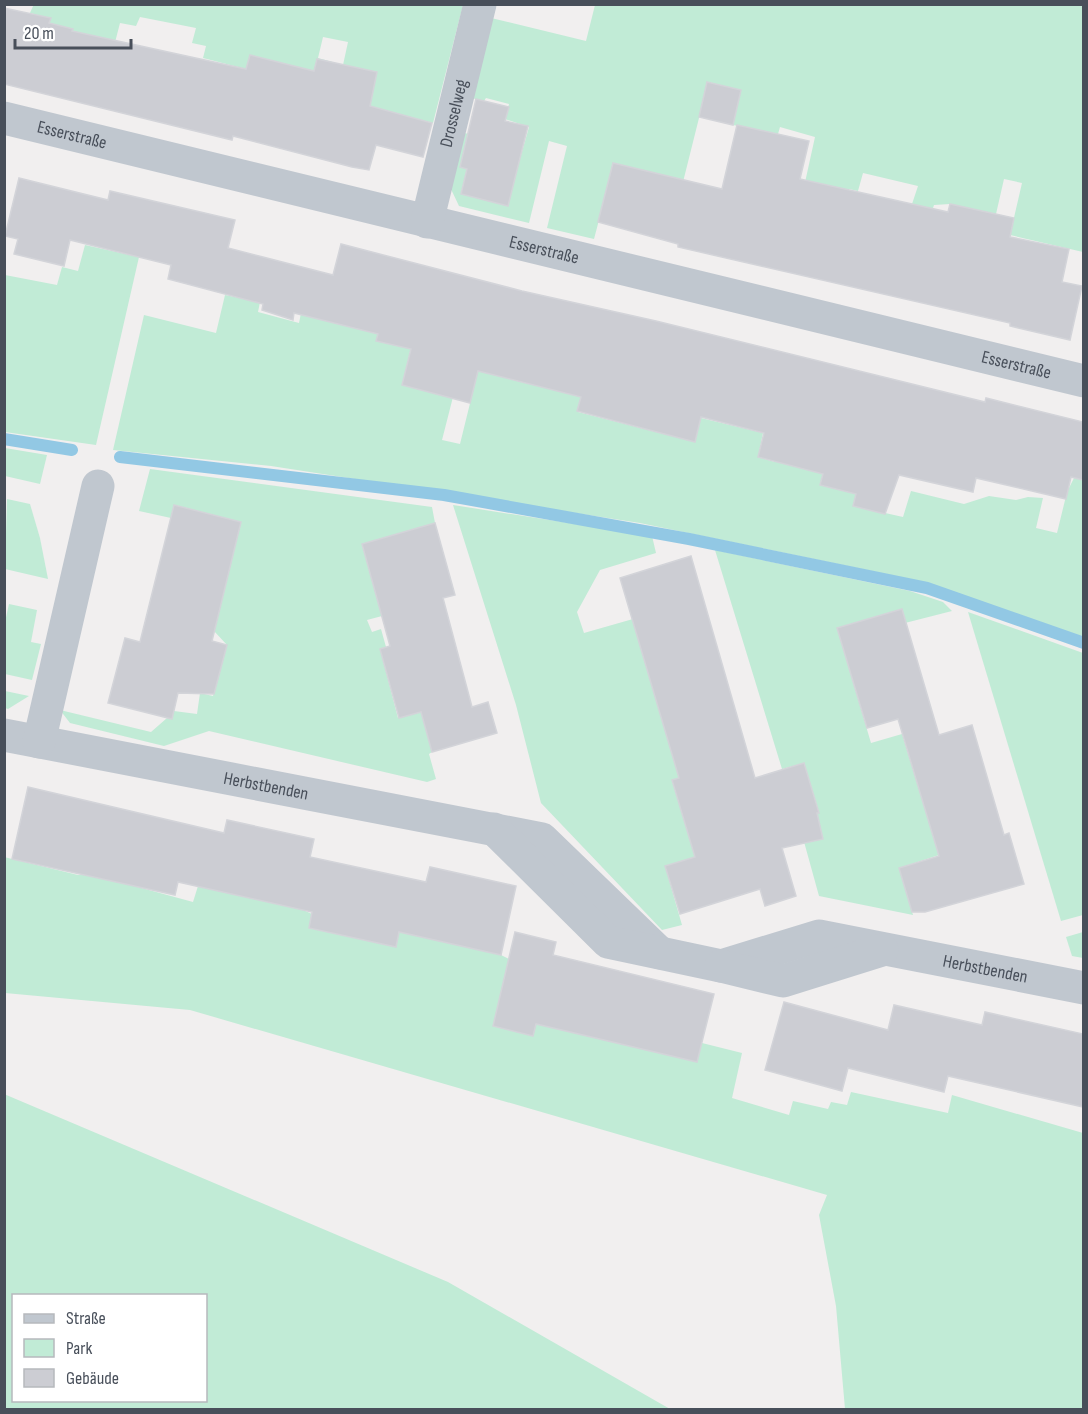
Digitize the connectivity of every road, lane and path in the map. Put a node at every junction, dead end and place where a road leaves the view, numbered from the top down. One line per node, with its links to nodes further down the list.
1 (480, 4): 3 (street, Drosselweg)
2 (4, 118): 3 (street, Esserstraße)
3 (427, 222): 4 (street, Esserstraße)
4 (1083, 381)
5 (98, 486): 7 (street)
6 (4, 735): 7 (street, Herbstbenden)
7 (39, 742): 8 (street, Herbstbenden)
8 (1083, 988)

